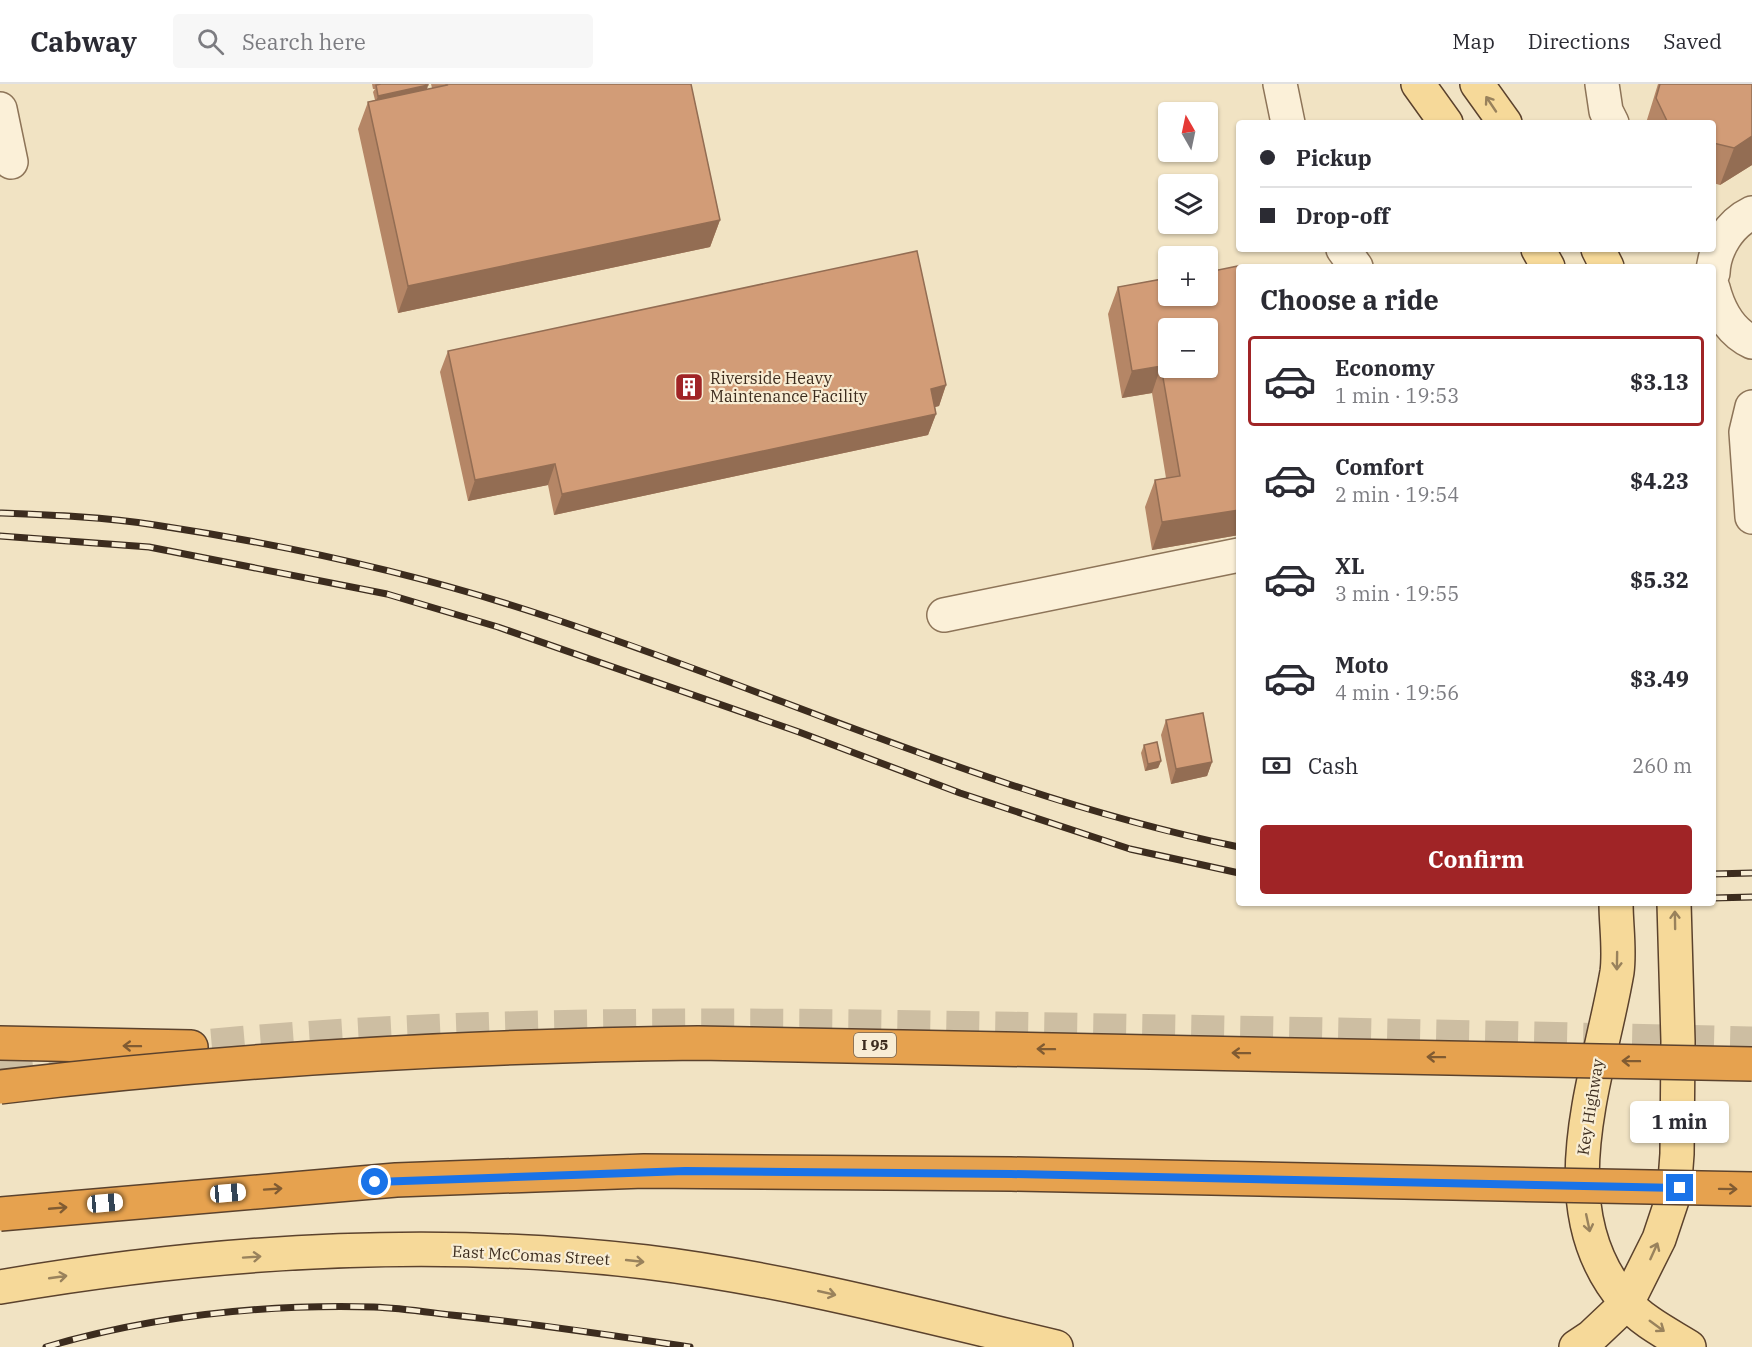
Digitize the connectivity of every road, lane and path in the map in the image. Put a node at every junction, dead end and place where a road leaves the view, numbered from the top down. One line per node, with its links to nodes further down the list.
1 (1280, 84): 6 (street)
2 (1418, 84): 7 (main road)
3 (1477, 84): 8 (main road, one-way to 3)
4 (1602, 84): 9 (street)
5 (0, 109): 10 (street)
6 (1287, 120)
7 (1444, 120)
8 (1503, 120)
9 (1610, 120)
10 (11, 162)
11 (1752, 213): 12 (street)
12 (1716, 253)
13 (1716, 299): 14 (street)
14 (1752, 342)
15 (1752, 407): 16 (street)
16 (1752, 517)
17 (1236, 556): 18 (street)
18 (944, 615)
19 (1616, 906): 28 (main road, Key Highway, one-way to 28)
20 (1674, 906): 28 (main road, one-way to 20)
21 (0, 1043): 22 (highway, one-way to 21)
22 (191, 1047)
23 (1752, 1064): 24 (highway, I 95, one-way to 24, bridge)
24 (0, 1087)
25 (1752, 1189): 26 (highway, one-way to 25, bridge)
26 (0, 1214)
27 (0, 1287): 29 (main road, East McComas Street, one-way to 29)
28 (1627, 1303): 30 (main road); 31 (main road, Key Highway, one-way to 31)
29 (1056, 1347)
30 (1576, 1347)
31 (1689, 1347)

